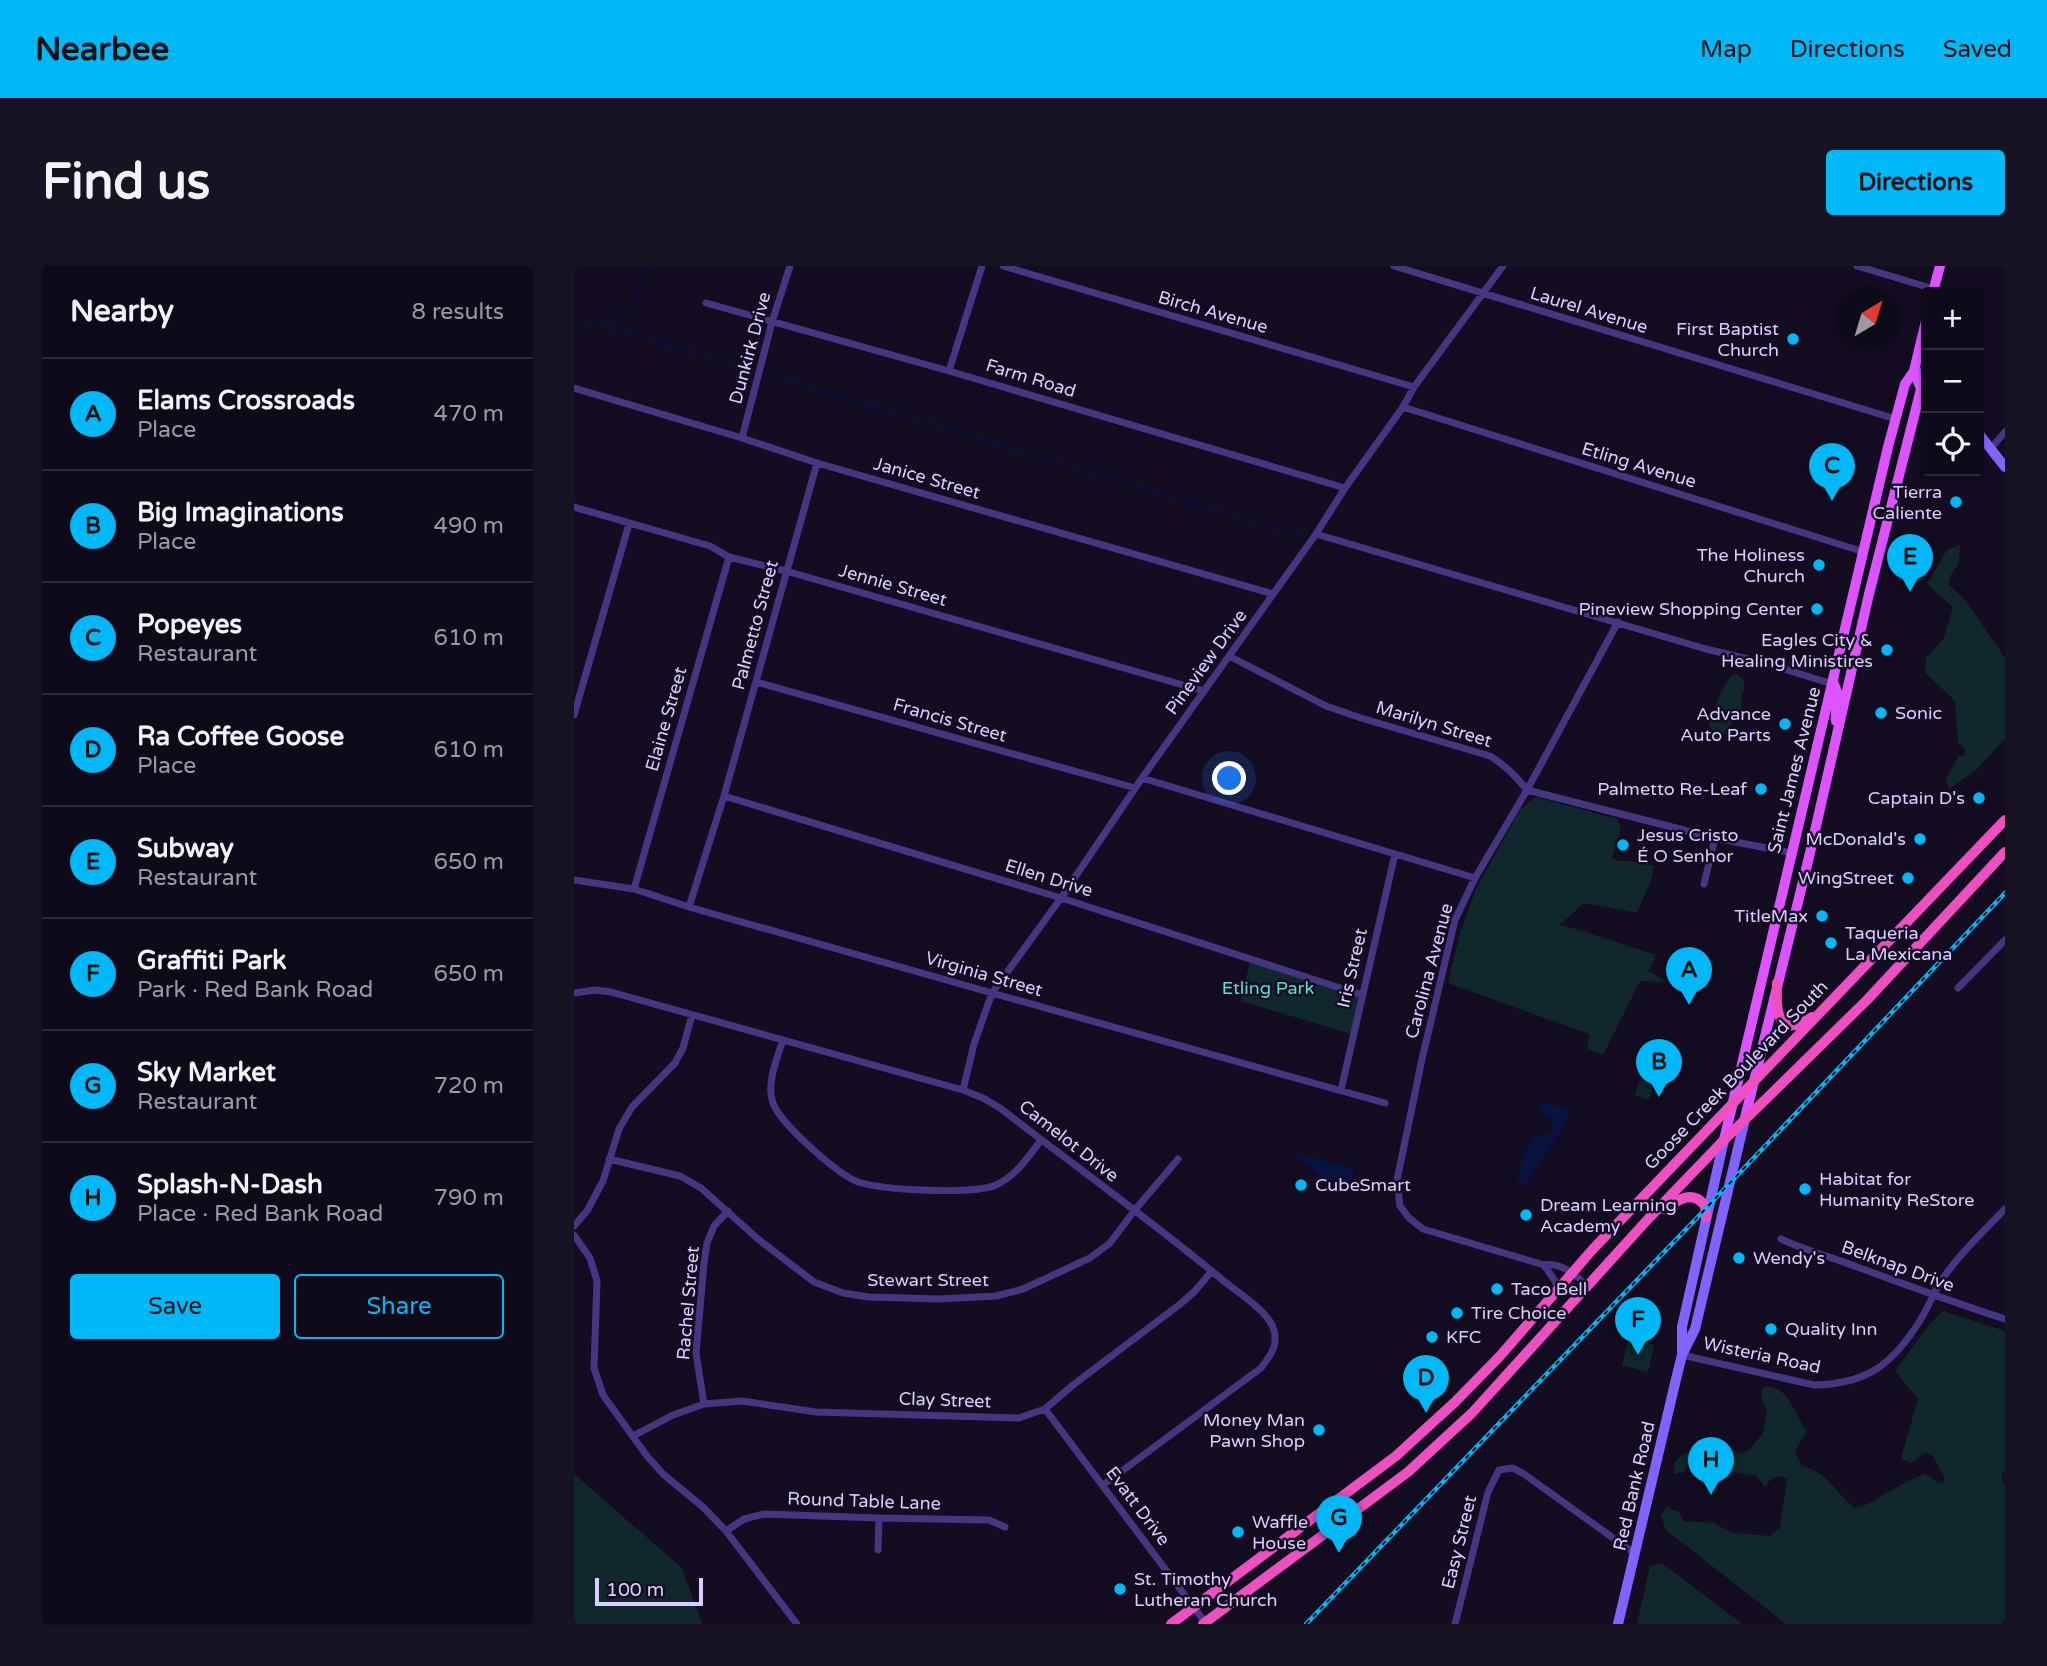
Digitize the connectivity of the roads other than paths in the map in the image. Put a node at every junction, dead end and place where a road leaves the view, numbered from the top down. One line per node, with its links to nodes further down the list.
1 (790, 266): 12 (street, Dunkirk Drive)
2 (982, 266): 14 (street)
3 (1003, 266): 17 (street, Birch Avenue)
4 (1394, 266): 10 (street, Laurel Avenue)
5 (1503, 266): 10 (street, Pineview Drive)
6 (1857, 266): 8 (street)
7 (1940, 266): 9 (main road)
8 (1922, 287)
9 (1935, 287)
10 (1484, 293): 17 (street, Pineview Drive); 20 (street, Laurel Avenue)
11 (706, 303): 12 (street, Farm Road)
12 (772, 322): 14 (street, Farm Road); 22 (street, Dunkirk Drive)
13 (1921, 342): 15 (main road, Saint James Avenue)
14 (949, 371): 27 (street, Farm Road)
15 (1914, 371): 16 (main road); 20 (main road, Saint James Avenue); 35 (main road, Saint James Avenue)
16 (1921, 374)
17 (1415, 387): 19 (street, Pineview Drive)
18 (574, 388): 22 (street, Janice Street)
19 (1403, 407): 27 (street, Pineview Drive); 31 (street, Etling Avenue)
20 (1896, 419): 31 (main road, Saint James Avenue)
21 (2005, 432): 24 (street)
22 (742, 438): 25 (street, Janice Street)
23 (1984, 440): 24 (main road)
24 (1991, 448): 26 (main road)
25 (817, 463): 33 (street, Palmetto Street); 34 (street, Janice Street)
26 (2005, 467)
27 (1345, 488): 30 (street, Pineview Drive)
28 (574, 507): 29 (street, Jennie Street)
29 (629, 523): 32 (street, Jennie Street); 41 (street)
30 (1316, 534): 34 (street, Pineview Drive); 36 (street)
31 (1864, 552): 35 (main road); 39 (main road, Saint James Avenue)
32 (729, 557): 33 (street, Jennie Street); 55 (street, Elaine Street)
33 (786, 572): 38 (street, Palmetto Street); 40 (street, Jennie Street)
34 (1273, 594): 37 (street, Pineview Drive)
35 (1869, 594): 42 (main road, Saint James Avenue)
36 (1618, 622): 39 (street); 45 (street, Carolina Avenue)
37 (1229, 656): 40 (street, Pineview Drive); 45 (street, Marilyn Street)
38 (756, 682): 44 (street, Francis Street); 46 (street, Palmetto Street)
39 (1833, 682): 42 (main road); 50 (main road, Saint James Avenue)
40 (1204, 691): 43 (street, Pineview Drive)
41 (574, 715)
42 (1840, 723): 59 (main road, Saint James Avenue)
43 (1142, 778): 44 (street, Pineview Drive); 51 (street)
44 (1135, 788): 56 (street, Pineview Drive)
45 (1527, 790): 48 (street); 52 (street, Carolina Avenue)
46 (724, 796): 56 (street, Ellen Drive); 57 (street, Palmetto Street)
47 (2005, 820): 64 (highway, Goose Creek Boulevard South)
48 (1715, 838): 50 (street); 54 (street)
49 (2005, 852): 72 (highway)
50 (1792, 853): 71 (main road, Saint James Avenue)
51 (1395, 854): 52 (street); 63 (street, Iris Street)
52 (1475, 877): 85 (street, Carolina Avenue)
53 (574, 880): 55 (street, Virginia Street)
54 (1704, 884)
55 (634, 889): 57 (street, Virginia Street)
56 (1061, 898): 62 (street, Pineview Drive); 63 (street, Ellen Drive)
57 (689, 907): 62 (street, Virginia Street)
58 (2005, 940): 60 (street)
59 (1777, 983): 64 (highway); 67 (main road, Saint James Avenue)
60 (1958, 988)
61 (574, 993): 65 (street, Camelot Drive)
62 (992, 993): 68 (street, Pineview Drive); 69 (street, Virginia Street)
63 (1362, 995): 69 (street, Iris Street)
64 (1826, 1007): 67 (highway, Goose Creek Boulevard South)
65 (692, 1015): 66 (street, Camelot Drive); 75 (street)
66 (783, 1040): 68 (street, Camelot Drive); 73 (street)
67 (1753, 1083): 71 (highway, Goose Creek Boulevard South); 72 (main road, Saint James Avenue)
68 (963, 1090): 73 (street, Camelot Drive)
69 (1341, 1090): 70 (street, Virginia Street)
70 (1385, 1103)
71 (1732, 1105): 74 (main road, Saint James Avenue); 87 (highway, Goose Creek Boulevard South)
72 (1745, 1118): 74 (highway); 92 (main road, Red Bank Road)
73 (1041, 1140): 79 (street, Camelot Drive)
74 (1724, 1140): 80 (highway); 81 (main road, Red Bank Road)
75 (609, 1159): 78 (street, Stewart Street); 82 (street)
76 (1178, 1159): 79 (street, Stewart Street)
77 (2005, 1209): 90 (street, Wisteria Road)
78 (728, 1211): 79 (street, Stewart Street); 93 (street, Rachel Street)
79 (1134, 1211): 86 (street, Camelot Drive)
80 (1649, 1217): 81 (highway); 88 (highway)
81 (1706, 1217): 92 (main road, Red Bank Road)
82 (574, 1226)
83 (574, 1235): 95 (street)
84 (1781, 1239): 90 (street, Belknap Drive)
85 (1544, 1265): 87 (street, Carolina Avenue); 89 (street)
86 (1212, 1271): 94 (street, Clay Street); 96 (street, Camelot Drive)
87 (1572, 1272): 88 (street, Carolina Avenue); 89 (highway, Goose Creek Boulevard South)
88 (1587, 1286): 103 (highway)
89 (1558, 1288): 102 (highway, Goose Creek Boulevard South)
90 (1933, 1296): 91 (street, Belknap Drive); 92 (street, Wisteria Road)
91 (2005, 1319)
92 (1682, 1355): 101 (main road, Red Bank Road)
93 (704, 1404): 94 (street, Clay Street); 95 (street, Clay Street)
94 (1045, 1409): 96 (street, Evatt Drive)
95 (633, 1436): 99 (street)
96 (1103, 1485): 102 (street, Evatt Drive)
97 (879, 1518): 98 (street, Round Table Lane); 99 (street, Round Table Lane); 100 (street)
98 (1005, 1527)
99 (726, 1531): 104 (street)
100 (878, 1550)
101 (1634, 1553): 106 (street, Easy Street); 107 (main road, Red Bank Road)
102 (1194, 1607): 103 (street, Evatt Drive); 105 (highway, Goose Creek Boulevard South)
103 (1204, 1623)
104 (797, 1624)
105 (1171, 1624)
106 (1455, 1624)
107 (1618, 1624)

